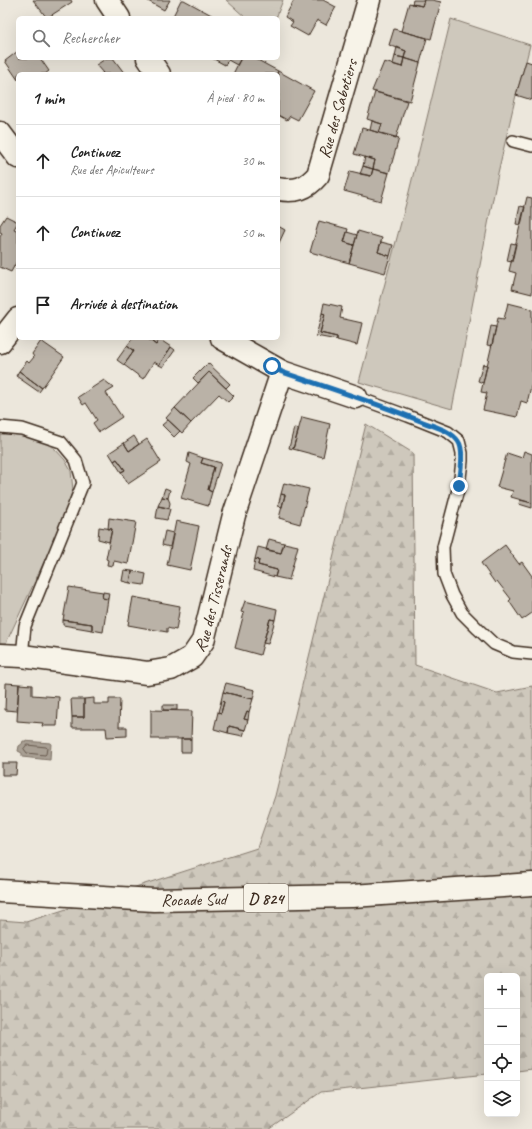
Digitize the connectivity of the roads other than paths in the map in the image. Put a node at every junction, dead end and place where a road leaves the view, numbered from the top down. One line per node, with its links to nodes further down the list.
1 (107, 0): 3 (street)
2 (369, 0): 10 (street, Rue des Sabotiers)
3 (119, 16)
4 (150, 60): 5 (street)
5 (158, 72)
6 (0, 133): 9 (street)
7 (513, 141): 8 (lane)
8 (532, 146)
9 (16, 154)
10 (280, 189)
11 (16, 322): 13 (street)
12 (226, 340): 14 (street)
13 (0, 342)
14 (282, 372): 15 (street); 19 (street, Rue des Tisserands)
15 (356, 397): 17 (lane)
16 (0, 427): 19 (lane)
17 (532, 654)
18 (0, 655): 19 (street, Rue des Tisserands)
19 (22, 656)
20 (532, 884): 21 (street, Rocade Sud / D 824)
21 (0, 891)

